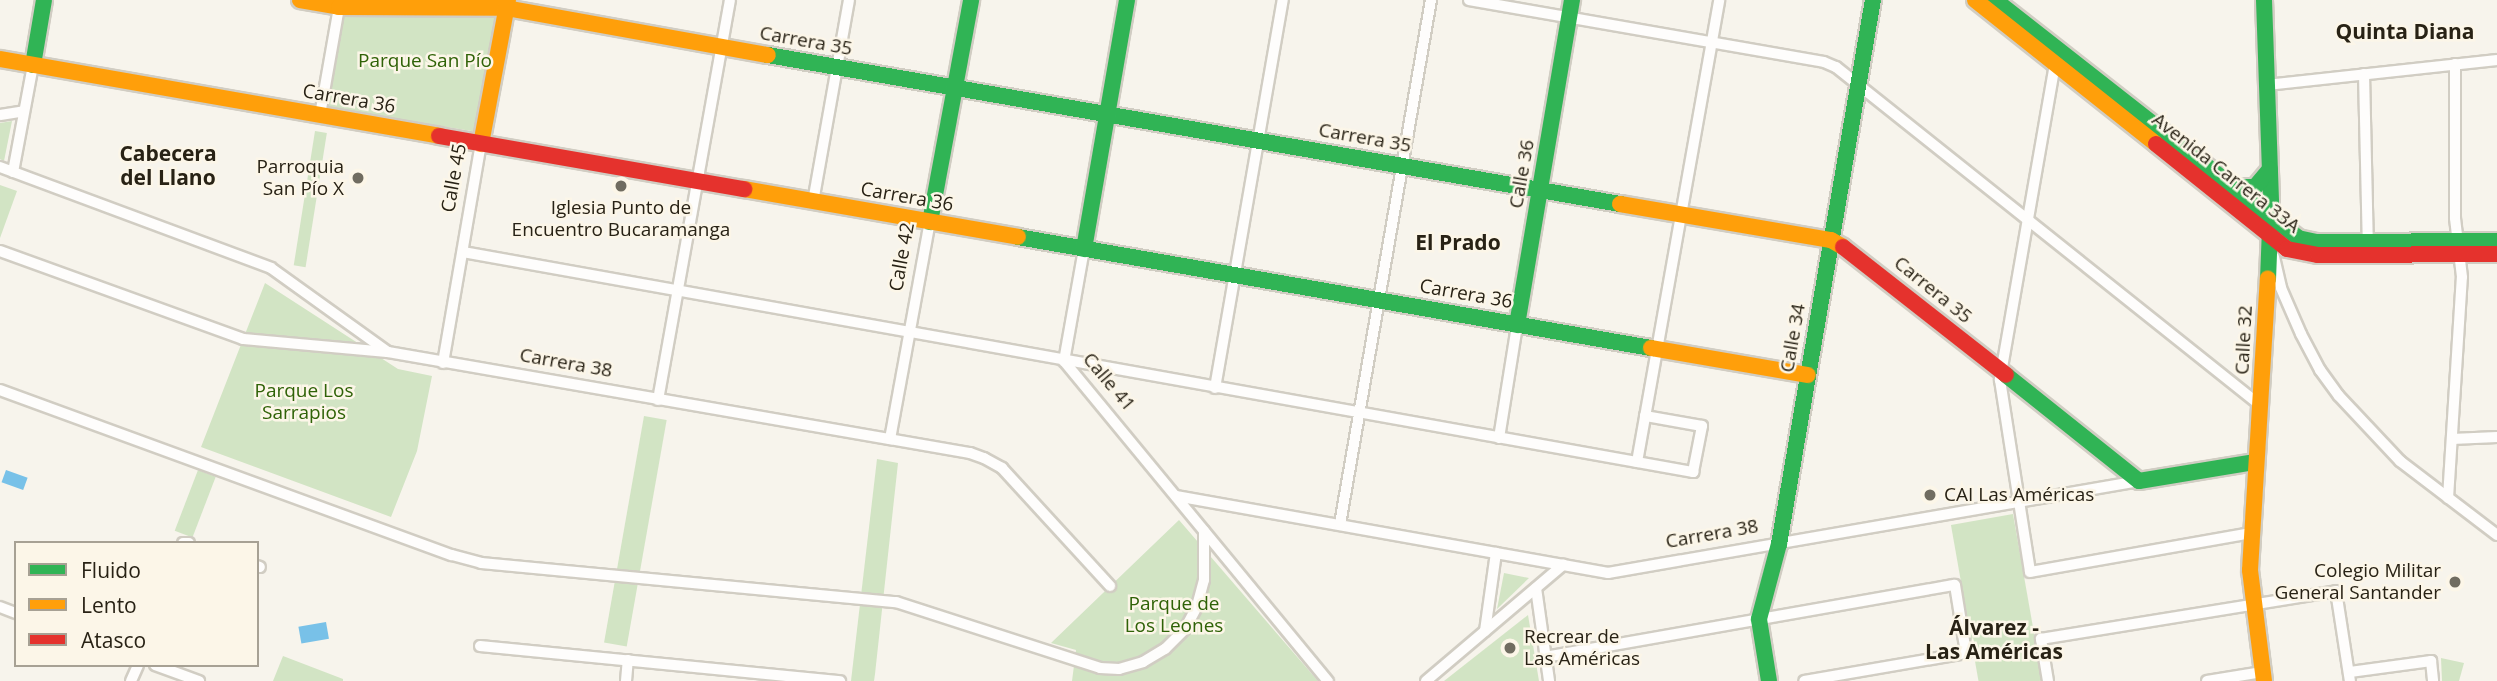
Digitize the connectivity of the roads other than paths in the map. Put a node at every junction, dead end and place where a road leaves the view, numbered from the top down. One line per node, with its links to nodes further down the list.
1 (44, 0): 25 (street)
2 (300, 0): 17 (street, Carrera 35)
3 (730, 0): 20 (street)
4 (849, 0): 26 (street)
5 (971, 0): 30 (street, Calle 42)
6 (1128, 0): 33 (street, Calle 41)
7 (1283, 0): 35 (street)
8 (1431, 0): 37 (street)
9 (1469, 0): 18 (street)
10 (1572, 0): 18 (street, Calle 36)
11 (1719, 0): 19 (street)
12 (1873, 0): 28 (street, Calle 34)
13 (1975, 0): 23 (street, Avenida Carrera 33A)
14 (1995, 0): 23 (street, Avenida Carrera 33A)
15 (2264, 0): 29 (street, Calle 32)
16 (507, 4): 17 (street, Carrera 35); 20 (street, Carrera 35); 36 (street, Calle 45)
17 (339, 7): 34 (street)
18 (1569, 18): 19 (street); 43 (street, Calle 36)
19 (1712, 42): 28 (street); 45 (street)
20 (721, 47): 26 (street, Carrera 35); 41 (street)
21 (0, 59): 25 (street, Carrera 36)
22 (2497, 60): 24 (street)
23 (2062, 62): 42 (street, Avenida Carrera 33A); 47 (street); 49 (street, Avenida Carrera 33A)
24 (2455, 64): 27 (street); 53 (street)
25 (33, 65): 31 (street); 34 (street, Carrera 36)
26 (837, 68): 30 (street, Carrera 35); 44 (street)
27 (2364, 74): 29 (street); 52 (street)
28 (1859, 83): 47 (street); 50 (street, Calle 34)
29 (2267, 85): 39 (street, Calle 32)
30 (955, 89): 33 (street, Carrera 35); 48 (street, Calle 42)
31 (24, 111): 32 (street); 40 (street)
32 (0, 115)
33 (1107, 115): 35 (street, Carrera 35); 54 (street, Calle 41)
34 (320, 116): 36 (street, Carrera 36)
35 (1258, 141): 37 (street, Carrera 35); 58 (street)
36 (481, 144): 41 (street, Carrera 36); 56 (street, Calle 45)
37 (1402, 166): 43 (street, Carrera 35); 60 (street)
38 (0, 167): 40 (street, Carrera 38)
39 (2270, 169): 42 (street); 46 (street, Calle 32)
40 (13, 172): 64 (street, Carrera 38)
41 (697, 182): 44 (street, Carrera 36); 59 (street)
42 (2231, 187): 46 (street, Avenida Carrera 33A)
43 (1540, 190): 45 (street, Carrera 35); 61 (street, Calle 36)
44 (813, 202): 48 (street, Carrera 36)
45 (1681, 214): 50 (street, Carrera 35); 63 (street)
46 (2270, 218): 49 (street, Calle 32); 52 (street, Avenida Carrera 33A)
47 (2028, 219): 67 (street); 72 (street)
48 (930, 222): 54 (street, Carrera 36); 62 (street, Calle 42)
49 (2269, 237): 52 (street, Avenida Carrera 33A); 72 (street, Calle 32); 83 (street)
50 (1831, 240): 67 (street, Carrera 35); 68 (street, Calle 34)
51 (2497, 241): 53 (street, Avenida Carrera 33A)
52 (2368, 248): 53 (street, Avenida Carrera 33A)
53 (2459, 248): 57 (street, Avenida Carrera 33A); 78 (street)
54 (1084, 249): 58 (street, Carrera 36); 65 (street, Calle 41)
55 (0, 251): 64 (street)
56 (463, 252): 59 (street); 66 (street, Calle 45)
57 (2497, 254)
58 (1234, 275): 60 (street, Carrera 36); 69 (street)
59 (677, 291): 62 (street); 71 (street)
60 (1379, 301): 61 (street, Carrera 36); 73 (street)
61 (1517, 325): 63 (street, Carrera 36); 76 (street, Calle 36)
62 (910, 334): 65 (street); 77 (street, Calle 42)
63 (1657, 349): 68 (street, Carrera 36); 74 (street)
64 (388, 352): 66 (street, Carrera 38)
65 (1064, 361): 69 (street); 82 (street, Calle 41)
66 (443, 363): 71 (street, Carrera 38)
67 (2002, 372): 81 (street, Carrera 35); 84 (street)
68 (1808, 375): 89 (street, Calle 34)
69 (1215, 388): 73 (street)
70 (0, 390): 86 (street)
71 (658, 400): 77 (street, Carrera 38)
72 (2260, 405): 80 (street, Calle 32)
73 (1359, 413): 76 (street); 85 (street)
74 (1645, 416): 79 (street); 79 (street)
75 (2497, 437): 78 (street)
76 (1499, 438): 79 (street)
77 (890, 439): 92 (street, Carrera 38)
78 (2452, 439): 83 (street)
79 (1637, 462)
80 (2255, 462): 81 (street, Carrera 38); 87 (street, Calle 32)
81 (2139, 481): 84 (street, Carrera 38)
82 (1176, 496): 85 (street, Carrera 38); 86 (street, Calle 41)
83 (2448, 498): 88 (street)
84 (2018, 502): 87 (street); 89 (street, Carrera 38)
85 (1340, 524): 90 (street, Carrera 38)
86 (1204, 531): 106 (street, Calle 41)
87 (2251, 533): 94 (street, Calle 32)
88 (2497, 535)
89 (1779, 544): 91 (street, Carrera 38); 95 (street, Calle 34)
90 (1496, 553): 91 (street, Carrera 38); 96 (street)
91 (1563, 565): 93 (street)
92 (1110, 586)
93 (1536, 589): 96 (street); 98 (street)
94 (2252, 603): 101 (street, Calle 32); 102 (street); 111 (street)
95 (1759, 619): 98 (street); 109 (street, Calle 34); 110 (street)
96 (1485, 631): 107 (street)
97 (480, 646): 99 (street)
98 (1545, 657): 108 (street)
99 (628, 660): 104 (street); 105 (street)
100 (160, 667): 103 (street)
101 (2263, 676): 112 (street)
102 (2350, 676): 113 (street)
103 (199, 681)
104 (626, 681)
105 (840, 681)
106 (1328, 681)
107 (1426, 681)
108 (1549, 681)
109 (1769, 681)
110 (1804, 681)
111 (2048, 681)
112 (2207, 681)
113 (2433, 681)

